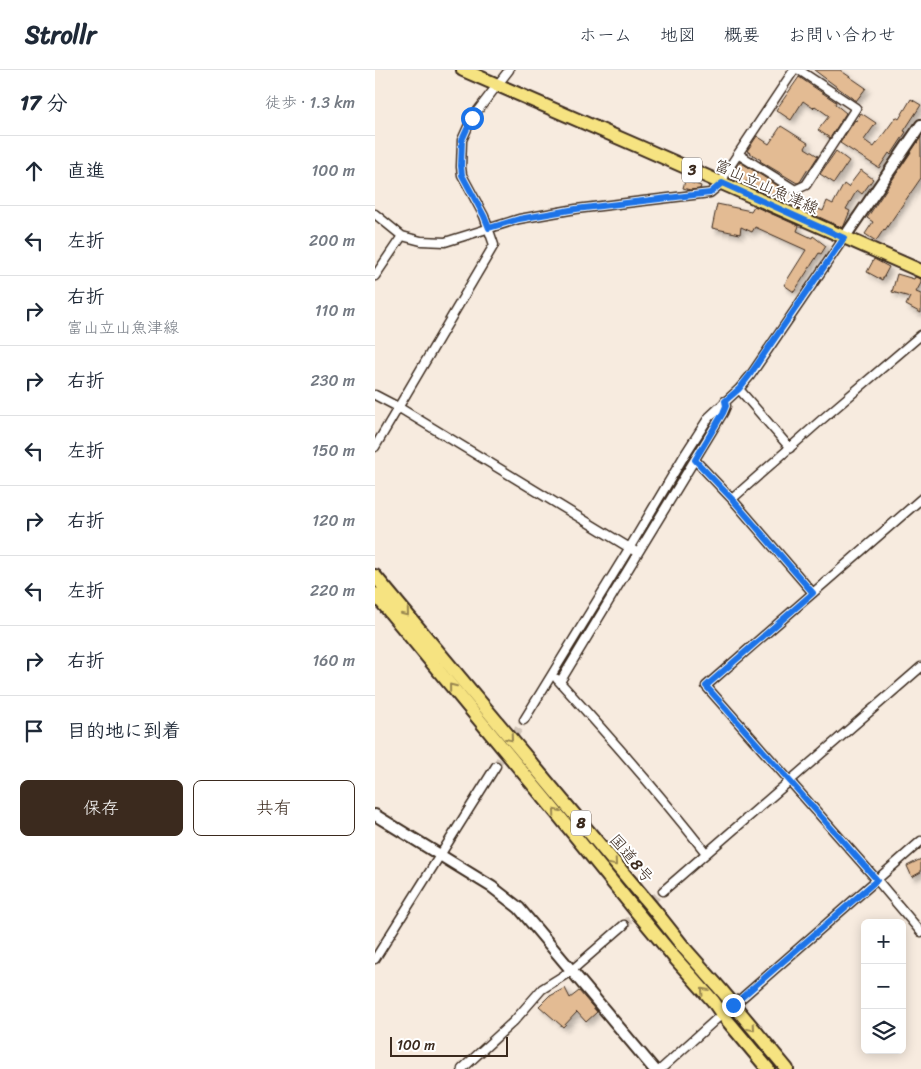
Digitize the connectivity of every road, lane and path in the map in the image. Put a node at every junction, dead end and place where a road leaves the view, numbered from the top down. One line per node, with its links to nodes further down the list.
1 (463, 70): 5 (main road, 富山立山魚津線 / 3)
2 (509, 70): 5 (street)
3 (794, 70): 7 (street)
4 (799, 70): 7 (street)
5 (498, 85): 8 (main road, 富山立山魚津線 / 3); 10 (street)
6 (921, 125): 12 (street)
7 (738, 154): 8 (street)
8 (722, 183): 10 (street); 12 (main road, 富山立山魚津線 / 3)
9 (375, 214): 11 (street)
10 (489, 228): 11 (street); 19 (street)
11 (402, 236): 14 (street)
12 (844, 238): 13 (main road, 富山立山魚津線 / 3); 16 (street)
13 (921, 271)
14 (375, 276)
15 (921, 334): 21 (street)
16 (739, 389): 18 (street); 21 (street)
17 (375, 395): 19 (street)
18 (725, 401): 22 (street); 25 (street)
19 (398, 407): 20 (street); 25 (street)
20 (375, 447)
21 (790, 448): 23 (street)
22 (695, 460): 23 (street); 26 (street)
23 (732, 499): 28 (street)
24 (921, 499): 28 (street)
25 (630, 547): 26 (street); 31 (street)
26 (638, 553): 32 (street)
27 (375, 576): 46 (main road, 国道8号 / 8, one-way to 46)
28 (813, 593): 35 (street)
29 (375, 594): 47 (main road, 国道8号 / 8, one-way to 29)
30 (921, 667): 35 (street)
31 (553, 674): 32 (street); 33 (street)
32 (560, 682): 38 (street)
33 (524, 720)
34 (497, 766): 39 (street)
35 (789, 782): 38 (street); 40 (street)
36 (375, 815): 39 (street)
37 (921, 841): 40 (street)
38 (706, 853): 41 (street)
39 (441, 855): 44 (street); 45 (street)
40 (877, 880): 43 (street); 46 (street)
41 (663, 891)
42 (624, 925): 45 (street)
43 (921, 932)
44 (375, 959)
45 (571, 971): 48 (street); 49 (street)
46 (733, 1005): 47 (street); 52 (main road, 国道8号 / 8, one-way to 52)
47 (722, 1014): 50 (street); 51 (main road, 国道8号 / 8)
48 (461, 1069)
49 (654, 1069)
50 (661, 1069)
51 (768, 1069)
52 (787, 1069)

